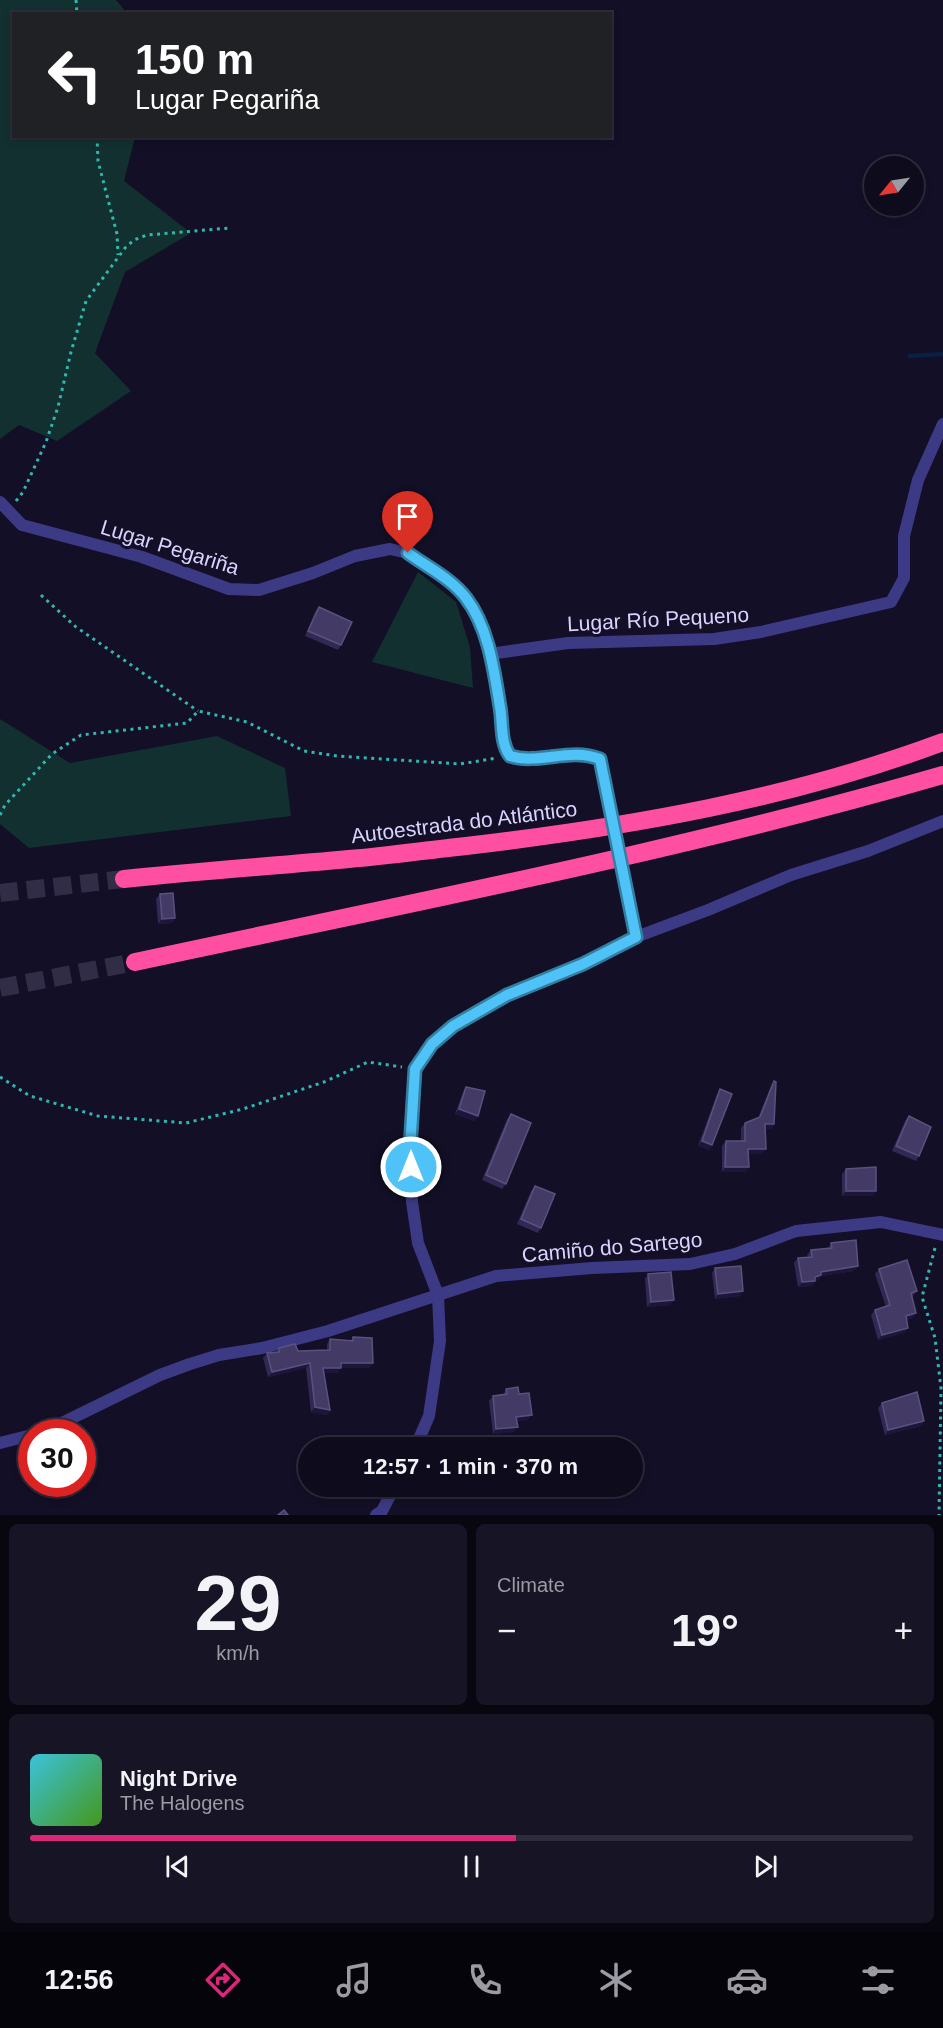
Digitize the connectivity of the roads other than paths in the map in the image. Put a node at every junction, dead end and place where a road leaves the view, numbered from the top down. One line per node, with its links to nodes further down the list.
1 (943, 424): 3 (street, Lugar Río Pequeno)
2 (4, 507): 3 (street, Lugar Pegariña)
3 (489, 654): 8 (street, Lugar Pegariña, bridge)
4 (943, 742): 7 (highway, Autoestrada do Atlántico)
5 (943, 775): 9 (highway)
6 (943, 821): 8 (street)
7 (124, 879)
8 (636, 937): 11 (street)
9 (135, 962)
10 (941, 1235): 11 (street, Camiño do Sartego)
11 (438, 1295): 12 (street, Camiño do Sartego); 13 (street)
12 (70, 1419)
13 (420, 1437)
14 (18, 1438): 15 (street)
15 (0, 1443)
16 (389, 1497): 17 (street)
17 (376, 1515)

